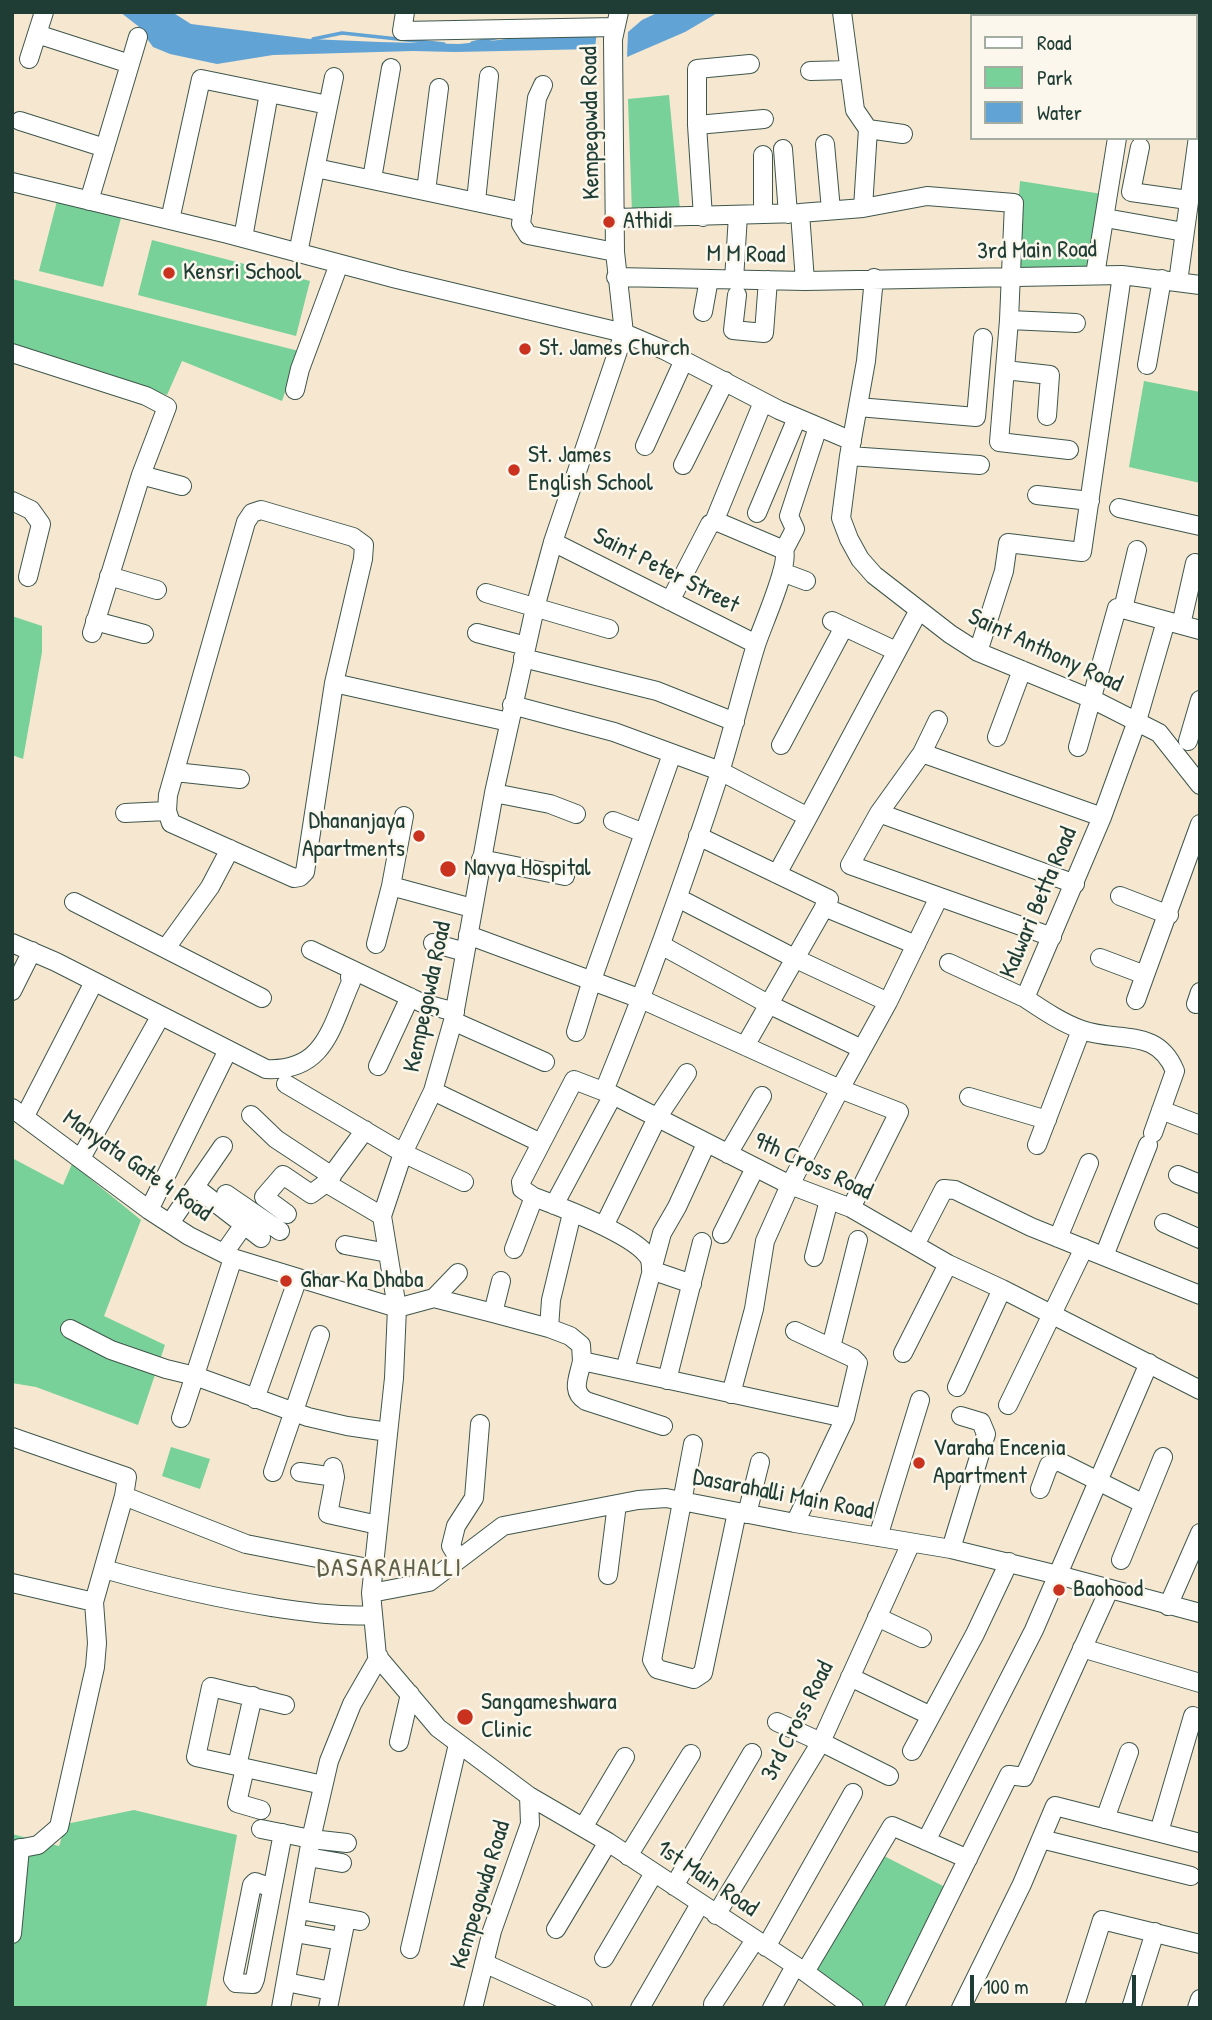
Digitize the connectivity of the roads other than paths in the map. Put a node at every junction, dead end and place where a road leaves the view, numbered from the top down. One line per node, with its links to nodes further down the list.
1 (44, 12): 5 (street)
2 (405, 12): 4 (street)
3 (842, 12): 11 (street)
4 (616, 26): 46 (street, Kempegowda Road)
5 (37, 34): 7 (street); 8 (street)
6 (138, 37): 8 (street)
7 (29, 59)
8 (130, 64): 28 (street)
9 (750, 64): 22 (street)
10 (391, 68): 33 (street)
11 (849, 70): 12 (street); 23 (street)
12 (810, 71)
13 (489, 76): 37 (street)
14 (334, 77): 18 (street)
15 (543, 86): 41 (street)
16 (439, 88): 35 (street)
17 (269, 93): 18 (street); 48 (street); 50 (street)
18 (328, 105): 32 (street)
19 (764, 119): 22 (street)
20 (20, 121): 28 (street)
21 (1200, 122): 31 (street)
22 (697, 125): 45 (street)
23 (868, 129): 24 (street); 39 (street)
24 (903, 134)
25 (1117, 140): 54 (street)
26 (825, 144): 40 (street)
27 (1140, 147): 38 (street)
28 (105, 148): 36 (street)
29 (783, 149): 42 (street)
30 (763, 155): 44 (street)
31 (1197, 165): 38 (street)
32 (316, 167): 33 (street); 52 (street)
33 (372, 179): 35 (street)
34 (12, 182): 36 (street)
35 (426, 191): 37 (street)
36 (89, 201): 48 (street)
37 (476, 201): 41 (street)
38 (1192, 207): 49 (street)
39 (863, 208): 40 (street); 56 (street)
40 (831, 210): 42 (street)
41 (523, 212): 51 (street)
42 (794, 214): 44 (street); 61 (street)
43 (738, 215): 44 (street); 45 (street); 64 (street)
44 (763, 215)
45 (703, 217): 46 (street)
46 (616, 218): 51 (street, Kempegowda Road)
47 (1111, 219): 49 (street)
48 (170, 220): 50 (street)
49 (1184, 232): 62 (street)
50 (243, 238): 52 (street)
51 (615, 252): 57 (street, Kempegowda Road)
52 (298, 253): 53 (street)
53 (339, 264): 68 (street); 75 (street)
54 (1095, 275): 55 (street, 3rd Main Road); 56 (street, 3rd Main Road)
55 (1122, 275): 62 (street, 3rd Main Road); 90 (street)
56 (1010, 276): 58 (street, 3rd Main Road); 66 (street)
57 (616, 277): 59 (street, M M Road); 68 (street, Kempegowda Road)
58 (874, 278): 61 (street, M M Road); 77 (street, Saint Anthony Road)
59 (709, 279): 64 (street, M M Road); 65 (street)
60 (768, 280): 61 (street, M M Road); 64 (street, M M Road); 64 (street)
61 (805, 281)
62 (1170, 281): 63 (street, 3rd Main Road); 72 (street)
63 (1200, 285)
64 (735, 287)
65 (703, 312)
66 (1009, 320): 67 (street); 73 (street)
67 (1076, 323)
68 (624, 333): 71 (street); 95 (street, Kempegowda Road)
69 (983, 338): 77 (street)
70 (12, 353): 86 (street)
71 (684, 360): 74 (street); 81 (street)
72 (1147, 365)
73 (1005, 370): 78 (street); 83 (street)
74 (725, 381): 76 (street); 84 (street)
75 (295, 390)
76 (763, 402): 79 (street); 93 (street)
77 (858, 407): 82 (street, Saint Anthony Road)
78 (1047, 416)
79 (797, 418): 80 (street); 92 (street)
80 (818, 427): 82 (street); 96 (street)
81 (645, 446)
82 (850, 448): 85 (street); 107 (street, Saint Anthony Road)
83 (1069, 450)
84 (683, 465)
85 (980, 465)
86 (141, 475): 87 (street); 100 (street)
87 (182, 486)
88 (1037, 495): 90 (street)
89 (12, 501): 101 (street)
90 (1090, 501): 117 (street)
91 (1119, 508): 94 (street)
92 (757, 513)
93 (714, 522): 96 (street); 105 (street)
94 (1200, 526)
95 (553, 542): 105 (street, Saint Peter Street); 106 (street, Kempegowda Road)
96 (784, 550): 99 (street)
97 (1137, 550): 108 (street)
98 (1195, 563): 109 (street, Kalwari Betta Road)
99 (782, 572): 102 (street); 114 (street)
100 (109, 576): 103 (street); 113 (street)
101 (28, 577)
102 (806, 581)
103 (157, 590)
104 (486, 593): 106 (street)
105 (670, 601): 114 (street, Saint Peter Street)
106 (535, 608): 110 (street); 116 (street, Kempegowda Road)
107 (919, 610): 115 (street); 117 (street, Saint Anthony Road)
108 (1123, 610): 109 (street); 120 (street)
109 (1174, 623): 111 (street); 124 (street, Kalwari Betta Road)
110 (609, 629)
111 (1200, 630)
112 (477, 633): 116 (street)
113 (144, 634)
114 (756, 645): 125 (street)
115 (897, 651): 129 (street); 143 (street)
116 (525, 652): 122 (street, Kempegowda Road); 125 (street)
117 (972, 654): 118 (street, Saint Anthony Road)
118 (1022, 670): 120 (street, Saint Anthony Road); 127 (street)
119 (334, 683): 122 (street); 134 (street); 149 (street)
120 (1092, 699): 124 (street, Saint Anthony Road); 130 (street)
121 (1200, 700): 128 (street)
122 (511, 714): 132 (street); 137 (street, Kempegowda Road)
123 (937, 720): 131 (street)
124 (1137, 721): 126 (street, Saint Anthony Road); 144 (street, Kalwari Betta Road)
125 (735, 722): 133 (street)
126 (1159, 733): 128 (street); 136 (street, Saint Anthony Road)
127 (997, 737)
128 (1194, 743)
129 (781, 746)
130 (1078, 747)
131 (922, 752): 140 (street); 144 (street)
132 (672, 754): 133 (street); 147 (street)
133 (720, 771): 143 (street); 148 (street)
134 (174, 772): 135 (street); 138 (street)
135 (240, 779)
136 (1200, 785)
137 (494, 793): 141 (street); 150 (street, Kempegowda Road)
138 (167, 811): 139 (street); 149 (street)
139 (125, 813)
140 (879, 813): 153 (street); 156 (street)
141 (576, 814)
142 (404, 816): 154 (street)
143 (808, 817): 151 (street)
144 (1102, 817): 153 (street, Kalwari Betta Road)
145 (613, 821): 147 (street)
146 (1200, 824): 161 (street)
147 (644, 833): 177 (street)
148 (698, 836): 151 (street); 157 (street)
149 (230, 849): 169 (street)
150 (481, 859): 152 (street); 160 (street, Kempegowda Road)
151 (777, 873): 159 (street)
152 (565, 876)
153 (1075, 884): 162 (street, Kalwari Betta Road)
154 (391, 886): 160 (street); 165 (street)
155 (1119, 896): 161 (street)
156 (939, 897): 162 (street); 168 (street)
157 (678, 898): 167 (street); 172 (street)
158 (74, 902): 169 (street)
159 (824, 907): 168 (street); 172 (street)
160 (472, 908): 166 (street, Kempegowda Road)
161 (1169, 915): 176 (street)
162 (1052, 937): 183 (street, Kalwari Betta Road)
163 (12, 943): 171 (street)
164 (433, 943): 166 (street)
165 (376, 944)
166 (467, 944): 177 (street); 188 (street, Kempegowda Road)
167 (661, 945): 182 (street); 186 (street)
168 (916, 945): 185 (street)
169 (166, 948): 181 (street)
170 (310, 950): 175 (street)
171 (32, 951): 178 (street); 179 (street)
172 (794, 958): 185 (street); 186 (street)
173 (1100, 958): 176 (street)
174 (949, 963): 183 (street)
175 (353, 970): 180 (street); 193 (street)
176 (1145, 975): 184 (street)
177 (592, 980): 182 (street); 190 (street)
178 (94, 982): 187 (street); 204 (street)
179 (12, 991)
180 (410, 997): 188 (street); 195 (street)
181 (262, 998)
182 (641, 999): 191 (street); 200 (street)
183 (1025, 999): 189 (street, Kalwari Betta Road)
184 (1136, 1000)
185 (888, 1002): 192 (street)
186 (768, 1004): 191 (street); 192 (street)
187 (160, 1017): 193 (street); 216 (street)
188 (454, 1017): 194 (street); 199 (street, Kempegowda Road)
189 (1081, 1030): 203 (street, Kalwari Betta Road); 207 (street)
190 (576, 1032)
191 (745, 1046): 198 (street)
192 (862, 1049): 198 (street)
193 (228, 1050): 230 (street)
194 (545, 1062)
195 (378, 1066)
196 (687, 1073): 206 (street)
197 (286, 1084): 209 (street)
198 (840, 1089): 223 (street); 229 (street)
199 (433, 1091): 210 (street); 214 (street, Kempegowda Road)
200 (609, 1093): 206 (street, 9th Cross Road); 210 (street, 9th Cross Road); 228 (street)
201 (762, 1096): 215 (street)
202 (969, 1097): 207 (street)
203 (1161, 1110): 208 (street); 250 (street, Kalwari Betta Road)
204 (18, 1112): 216 (street, Manyata Gate 4 Road)
205 (251, 1115): 220 (street)
206 (657, 1118): 211 (street, 9th Cross Road); 236 (street)
207 (1047, 1119): 213 (street)
208 (1200, 1125)
209 (365, 1130): 214 (street); 220 (street)
210 (541, 1143): 226 (street)
211 (706, 1144): 215 (street, 9th Cross Road); 252 (street)
212 (223, 1146): 224 (street)
213 (1037, 1146)
214 (403, 1153): 221 (street); 232 (street, Kempegowda Road)
215 (728, 1154): 218 (street, 9th Cross Road)
216 (81, 1158): 230 (street, Manyata Gate 4 Road)
217 (1089, 1163): 239 (street)
218 (755, 1168): 223 (street, 9th Cross Road); 237 (street)
219 (1178, 1175): 222 (street)
220 (329, 1179): 232 (street); 233 (street)
221 (464, 1182)
222 (1200, 1184)
223 (790, 1185): 227 (street, 9th Cross Road); 276 (street)
224 (195, 1187): 233 (street); 234 (street)
225 (226, 1194): 233 (street)
226 (534, 1197): 228 (street); 246 (street)
227 (829, 1200): 229 (street, 9th Cross Road); 249 (street)
228 (554, 1205): 231 (street)
229 (851, 1208): 244 (street, 9th Cross Road)
230 (149, 1210): 234 (street, Manyata Gate 4 Road)
231 (572, 1213): 236 (street); 263 (street)
232 (382, 1216): 247 (street, Kempegowda Road)
233 (248, 1219): 238 (street); 248 (street)
234 (170, 1223): 248 (street, Manyata Gate 4 Road)
235 (1164, 1223): 240 (street)
236 (604, 1226): 252 (street)
237 (722, 1234)
238 (261, 1238)
239 (1058, 1238): 244 (street); 245 (street)
240 (1200, 1239)
241 (858, 1240): 267 (street)
242 (702, 1242): 256 (street)
243 (345, 1245): 247 (street)
244 (915, 1245): 251 (street, 9th Cross Road)
245 (1084, 1248): 250 (street); 262 (street)
246 (514, 1249)
247 (388, 1253): 260 (street, Kempegowda Road)
248 (229, 1256): 254 (street, Manyata Gate 4 Road); 272 (street)
249 (814, 1256)
250 (1104, 1256): 258 (street)
251 (948, 1264): 257 (street, 9th Cross Road); 268 (street)
252 (652, 1270): 256 (street); 271 (street)
253 (458, 1273): 259 (street)
254 (298, 1278): 260 (street, Manyata Gate 4 Road); 277 (street)
255 (501, 1281): 261 (street)
256 (691, 1284): 273 (street)
257 (1002, 1289): 262 (street, 9th Cross Road); 274 (street)
258 (1200, 1295)
259 (434, 1298): 260 (street); 261 (street)
260 (397, 1308): 286 (street, Kempegowda Road)
261 (493, 1313): 263 (street)
262 (1052, 1315): 270 (street, 9th Cross Road); 279 (street)
263 (549, 1328): 269 (street)
264 (70, 1329): 272 (street)
265 (795, 1331): 267 (street)
266 (320, 1335): 280 (street)
267 (831, 1348): 283 (street)
268 (903, 1353)
269 (582, 1361): 271 (street); 285 (street)
270 (1149, 1363): 275 (street, 9th Cross Road); 293 (street)
271 (625, 1370): 273 (street)
272 (195, 1376): 277 (street); 282 (street)
273 (667, 1380): 276 (street)
274 (957, 1387)
275 (1200, 1390)
276 (731, 1394): 283 (street)
277 (255, 1399): 280 (street)
278 (920, 1400): 303 (street)
279 (1008, 1405)
280 (293, 1412): 286 (street); 291 (street)
281 (961, 1416): 305 (street)
282 (181, 1418)
283 (845, 1418): 300 (street)
284 (480, 1424): 306 (street)
285 (663, 1426)
286 (388, 1432): 301 (street, Kempegowda Road)
287 (12, 1437): 295 (street)
288 (693, 1444): 296 (street)
289 (1163, 1457): 298 (street)
290 (761, 1462): 299 (street)
291 (273, 1472)
292 (300, 1472): 301 (street)
293 (1098, 1480): 294 (street); 298 (street); 312 (street)
294 (1040, 1489)
295 (124, 1496): 309 (street); 310 (street)
296 (681, 1501): 297 (street, Dasarahalli Main Road); 299 (street, Dasarahalli Main Road); 299 (street)
297 (617, 1504): 306 (street, Dasarahalli Main Road); 311 (street)
298 (1144, 1504): 307 (street)
299 (742, 1513): 300 (street, Dasarahalli Main Road)
300 (795, 1523): 303 (street, Dasarahalli Main Road)
301 (378, 1525): 310 (street, Kempegowda Road)
302 (1200, 1533): 317 (street)
303 (878, 1537): 304 (street, Dasarahalli Main Road)
304 (911, 1543): 305 (street, Dasarahalli Main Road); 320 (street, 3rd Cross Road)
305 (951, 1549): 308 (street, Dasarahalli Main Road)
306 (459, 1559): 315 (street, Dasarahalli Main Road)
307 (1121, 1560)
308 (1009, 1562): 312 (street, Dasarahalli Main Road); 329 (street)
309 (104, 1569): 316 (street); 319 (street)
310 (373, 1569): 315 (street, Kempegowda Road)
311 (608, 1575)
312 (1058, 1575): 314 (street, Dasarahalli Main Road); 352 (street)
313 (12, 1583): 316 (street)
314 (1109, 1590): 317 (street, Dasarahalli Main Road); 322 (street)
315 (371, 1593): 319 (street, Kempegowda Road)
316 (94, 1602): 357 (street)
317 (1168, 1606): 318 (street, Dasarahalli Main Road)
318 (1200, 1613)
319 (373, 1615): 323 (street, Kempegowda Road)
320 (877, 1617): 321 (street); 324 (street, 3rd Cross Road)
321 (922, 1639)
322 (1082, 1648): 325 (street); 359 (street)
323 (379, 1657): 326 (street, Kempegowda Road); 342 (street)
324 (850, 1677): 329 (street); 332 (street, 3rd Cross Road)
325 (1200, 1683)
326 (410, 1694): 333 (street); 334 (street, Kempegowda Road)
327 (253, 1696): 328 (street); 340 (street); 340 (street)
328 (285, 1704)
329 (929, 1715): 335 (street)
330 (1194, 1716): 349 (street)
331 (777, 1723): 332 (street)
332 (821, 1741): 341 (street); 367 (street, 3rd Cross Road)
333 (399, 1742)
334 (458, 1744): 344 (street, Kempegowda Road); 375 (street)
335 (912, 1751)
336 (1129, 1752): 346 (street)
337 (752, 1753): 363 (street)
338 (691, 1754): 358 (street)
339 (625, 1757): 347 (street)
340 (241, 1767): 342 (street); 345 (street)
341 (889, 1776)
342 (323, 1785): 356 (street)
343 (853, 1793): 373 (street)
344 (529, 1796): 347 (street, 1st Main Road); 377 (street, Kempegowda Road)
345 (261, 1810)
346 (1105, 1819): 349 (street); 351 (street)
347 (584, 1826): 353 (street, 1st Main Road)
348 (261, 1829): 350 (street)
349 (1159, 1832): 355 (street)
350 (282, 1833): 356 (street); 364 (street)
351 (1041, 1839): 362 (street); 390 (street)
352 (926, 1841): 359 (street); 378 (street)
353 (608, 1842): 358 (street, 1st Main Road); 368 (street)
354 (347, 1843): 356 (street)
355 (1200, 1843)
356 (310, 1848): 360 (street); 366 (street)
357 (16, 1849): 371 (street)
358 (628, 1856): 361 (street, 1st Main Road)
359 (968, 1859): 389 (street)
360 (342, 1863)
361 (654, 1873): 363 (street, 1st Main Road); 376 (street)
362 (1191, 1876)
363 (674, 1886): 365 (street, 1st Main Road)
364 (272, 1891): 364 (street); 366 (street)
365 (700, 1905): 367 (street, 1st Main Road); 387 (street)
366 (300, 1906): 370 (street); 372 (street)
367 (716, 1915): 373 (street, 1st Main Road)
368 (556, 1928)
369 (1155, 1932): 374 (street); 391 (street); 392 (street)
370 (295, 1933): 372 (street); 379 (street)
371 (12, 1934)
372 (341, 1941): 380 (street)
373 (760, 1943): 378 (street, 1st Main Road); 382 (street)
374 (1200, 1944)
375 (410, 1949)
376 (604, 1958)
377 (484, 1963): 385 (street, Kempegowda Road); 386 (street)
378 (800, 1969): 383 (street, 1st Main Road); 388 (street)
379 (286, 1982): 380 (street); 384 (street)
380 (330, 1999)
381 (1200, 1999): 393 (street)
382 (713, 2004)
383 (848, 2006)
384 (281, 2008)
385 (473, 2008)
386 (583, 2008)
387 (640, 2008)
388 (772, 2008)
389 (894, 2008)
390 (961, 2008)
391 (1074, 2008)
392 (1131, 2008)
393 (1197, 2008)

